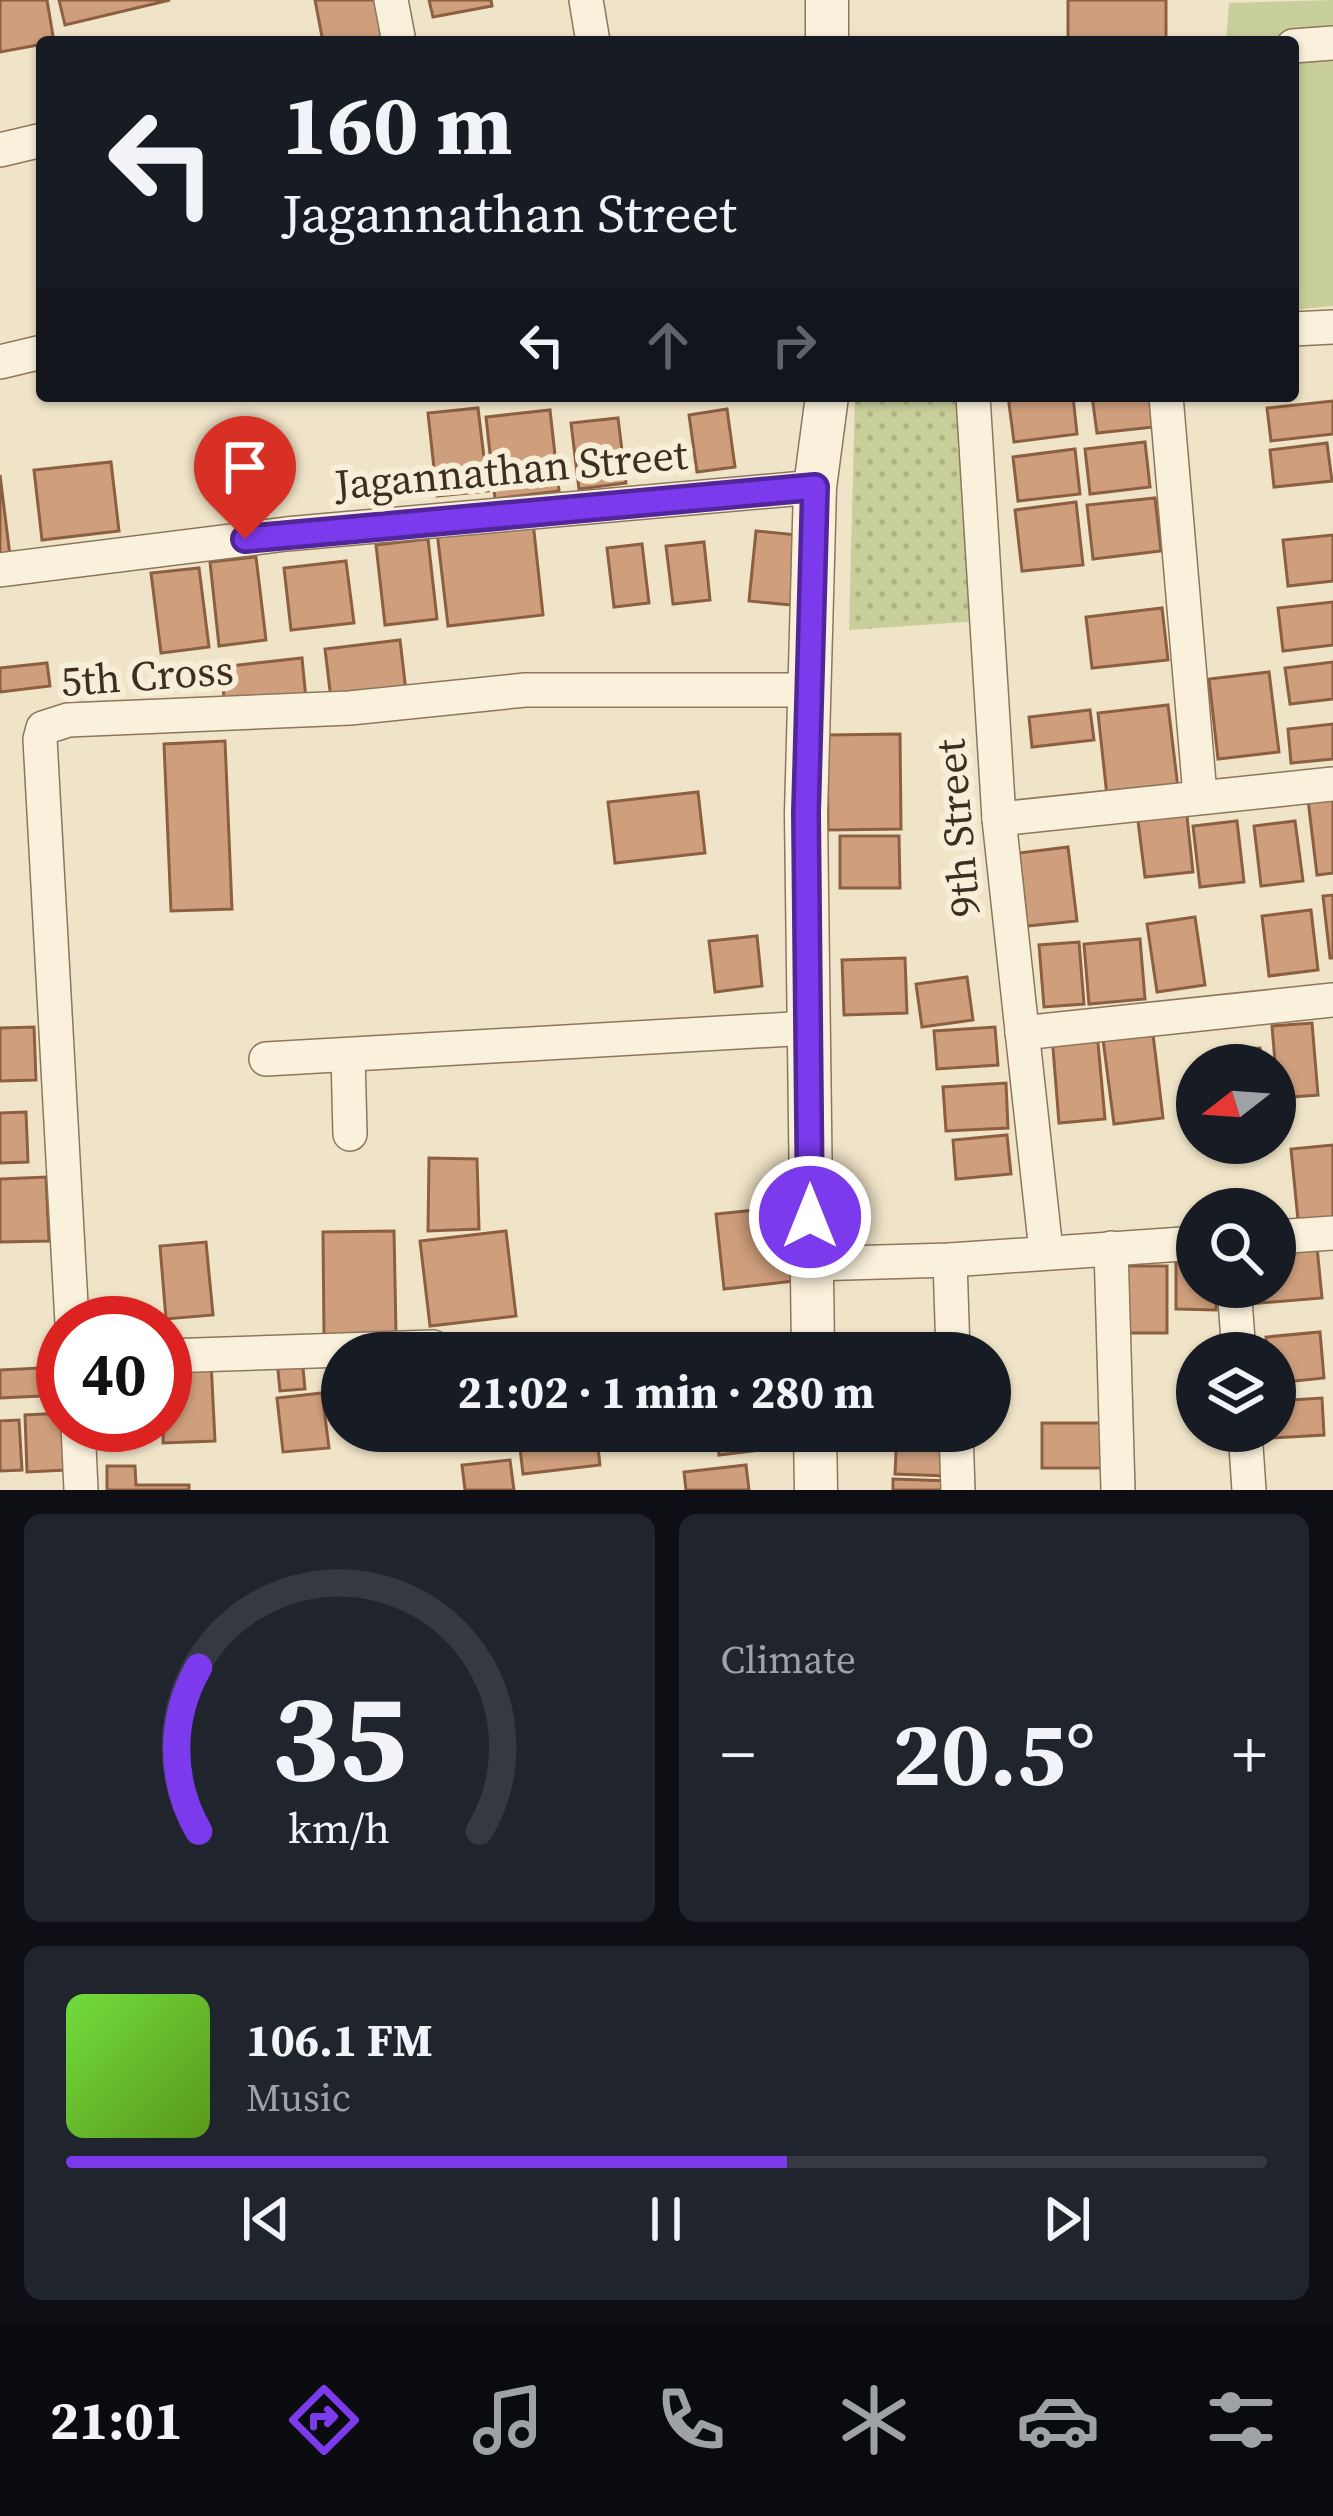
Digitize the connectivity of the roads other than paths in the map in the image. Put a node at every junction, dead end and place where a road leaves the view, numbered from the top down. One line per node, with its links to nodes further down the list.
1 (391, 0): 4 (street)
2 (586, 0): 5 (street)
3 (827, 0): 6 (street)
4 (398, 36)
5 (592, 36)
6 (827, 36)
7 (1333, 44): 8 (street)
8 (1299, 46)
9 (36, 141): 10 (street)
10 (0, 150)
11 (1333, 327): 12 (street)
12 (1299, 329)
13 (36, 353): 14 (street)
14 (0, 362)
15 (826, 402): 18 (street)
16 (974, 402): 23 (street, 9th Street)
17 (1167, 402): 22 (street)
18 (815, 487): 19 (street, Jagannathan Street); 20 (street)
19 (0, 570)
20 (809, 690): 25 (street); 37 (street, 5th Cross)
21 (1333, 784): 22 (street)
22 (1200, 795): 23 (street)
23 (999, 819): 26 (street, 9th Street)
24 (1333, 1000): 26 (street)
25 (809, 1028): 27 (street); 36 (street)
26 (1022, 1033): 34 (street, 9th Street)
27 (348, 1054): 28 (street); 29 (street)
28 (266, 1060)
29 (350, 1134)
30 (1333, 1233): 31 (street)
31 (1296, 1236)
32 (1176, 1244): 33 (street)
33 (1111, 1248): 34 (street); 49 (street)
34 (1046, 1251): 35 (street)
35 (950, 1260): 36 (street); 39 (street)
36 (810, 1264): 38 (street)
37 (71, 1296)
38 (812, 1332)
39 (952, 1332)
40 (321, 1351): 41 (street)
41 (192, 1355)
42 (79, 1452): 46 (street)
43 (815, 1452): 47 (street)
44 (957, 1452): 48 (street)
45 (1247, 1452): 50 (street)
46 (81, 1490)
47 (816, 1490)
48 (958, 1490)
49 (1118, 1490)
50 (1250, 1490)

